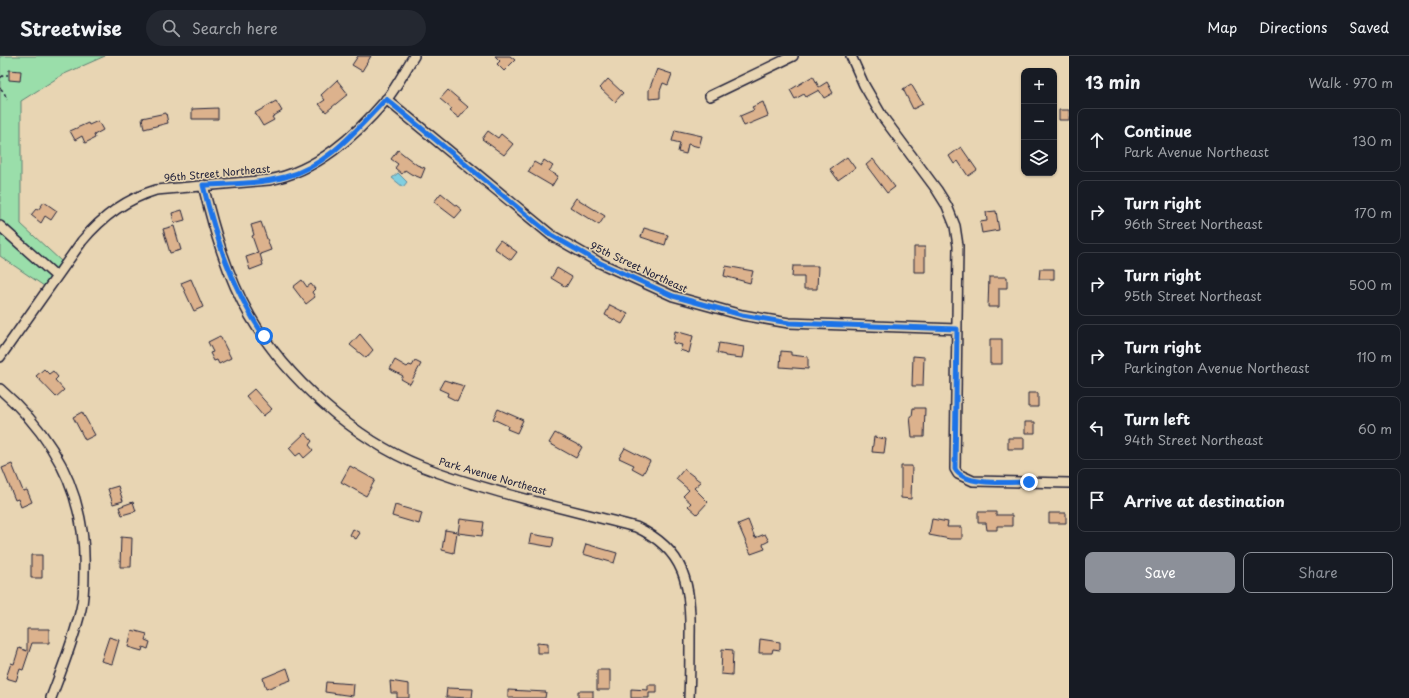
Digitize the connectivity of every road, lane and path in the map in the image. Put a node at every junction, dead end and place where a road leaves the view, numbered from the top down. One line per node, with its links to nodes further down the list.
1 (414, 56): 8 (street, 96th Street Northeast)
2 (793, 56): 7 (street)
3 (851, 56): 13 (street)
4 (8, 75): 5 (path)
5 (0, 78)
6 (0, 88): 9 (path)
7 (710, 96)
8 (386, 99): 10 (street, 96th Street Northeast); 13 (street, 95th Street Northeast)
9 (7, 100)
10 (203, 185): 12 (street, 96th Street Northeast); 18 (street, Park Avenue Northeast)
11 (0, 226): 12 (street)
12 (56, 276): 14 (street, 96th Street Northeast)
13 (957, 329): 16 (street)
14 (0, 357)
15 (0, 388): 17 (street)
16 (1069, 483)
17 (51, 698)
18 (689, 698)

